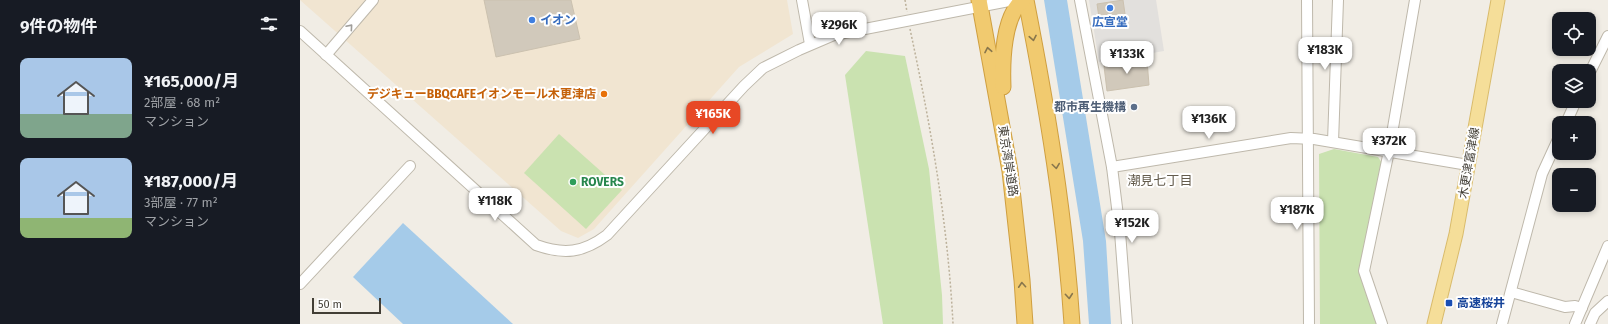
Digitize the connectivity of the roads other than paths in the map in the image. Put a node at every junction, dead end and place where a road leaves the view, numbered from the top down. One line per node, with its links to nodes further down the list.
1 (373, 0): 14 (street, one-way to 1)
2 (802, 0): 13 (street)
3 (1014, 0): 10 (street)
4 (1025, 0): 23 (highway); 30 (highway, one-way to 30)
5 (1080, 0): 22 (street)
6 (1307, 0): 16 (street)
7 (1338, 0): 17 (street)
8 (1415, 0): 18 (street)
9 (1498, 0): 20 (main road, 木更津富津線)
10 (982, 2): 13 (street); 23 (highway, 東京湾岸道路, one-way to 10)
11 (300, 31): 14 (street)
12 (1608, 36): 15 (street)
13 (810, 44): 14 (street)
14 (326, 55)
15 (1594, 64)
16 (1308, 138): 17 (street); 22 (street); 32 (street)
17 (1333, 142): 18 (street)
18 (1389, 151): 20 (street); 33 (street)
19 (1552, 152): 26 (street)
20 (1468, 165): 34 (main road, 木更津富津線)
21 (410, 166): 25 (street)
22 (1112, 167): 31 (street)
23 (1010, 171): 29 (highway, 東京湾岸道路, one-way to 23)
24 (1608, 246): 28 (street)
25 (300, 284)
26 (1511, 292): 28 (street); 35 (street)
27 (1608, 301): 37 (street)
28 (1582, 308): 36 (street)
29 (1025, 324)
30 (1072, 324)
31 (1127, 324)
32 (1309, 324)
33 (1382, 324)
34 (1434, 324)
35 (1502, 324)
36 (1575, 324)
37 (1590, 324)

